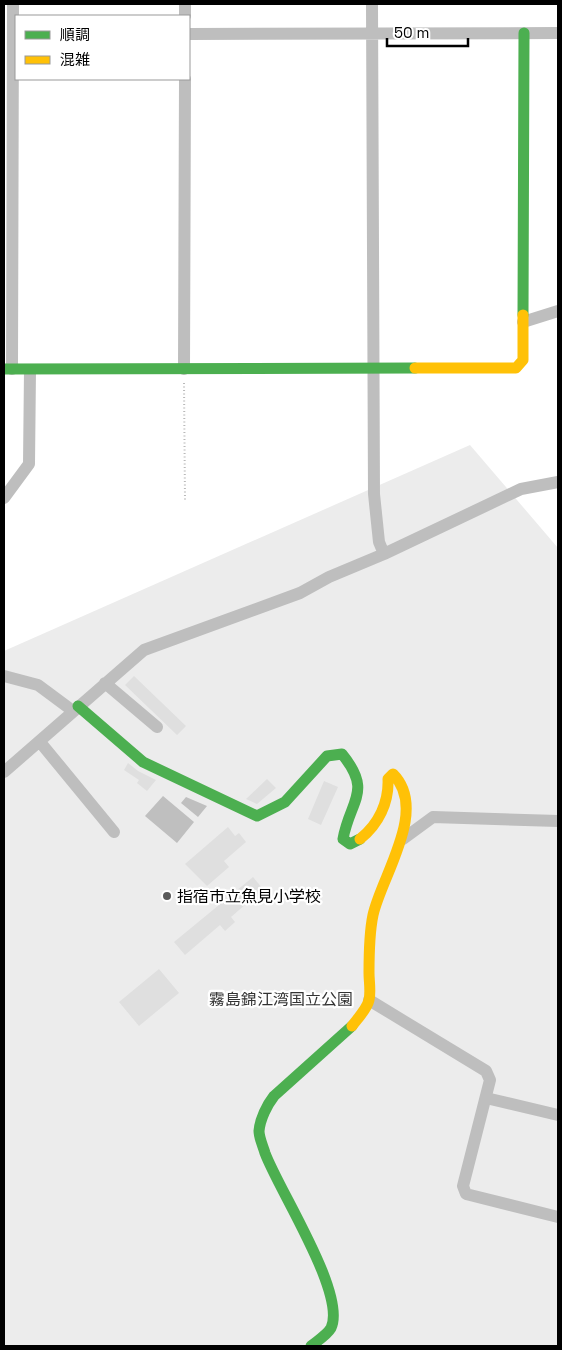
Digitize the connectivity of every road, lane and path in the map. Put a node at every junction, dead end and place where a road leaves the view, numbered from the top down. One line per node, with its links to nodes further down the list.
1 (13, 4): 3 (street)
2 (372, 4): 7 (street)
3 (11, 32): 12 (street)
4 (524, 33): 5 (street); 7 (street); 10 (street)
5 (558, 33)
6 (190, 34): 7 (street)
7 (372, 34): 11 (street)
8 (185, 80): 13 (street)
9 (558, 311): 10 (street)
10 (523, 322): 11 (street)
11 (373, 368): 13 (street); 18 (street)
12 (8, 369): 14 (street)
13 (184, 369): 14 (street); 17 (path)
14 (30, 370): 16 (street)
15 (558, 482): 18 (street)
16 (4, 498)
17 (186, 500)
18 (384, 554): 20 (street)
19 (4, 676): 21 (street)
20 (105, 684): 21 (street); 22 (street)
21 (76, 709): 23 (street); 27 (street)
22 (157, 727)
23 (40, 742): 24 (street); 26 (street)
24 (4, 772)
25 (558, 821): 27 (street)
26 (114, 832)
27 (403, 838): 28 (street)
28 (369, 1000): 29 (street); 32 (street)
29 (486, 1098): 30 (street); 31 (street)
30 (558, 1115)
31 (558, 1218)
32 (311, 1346)

